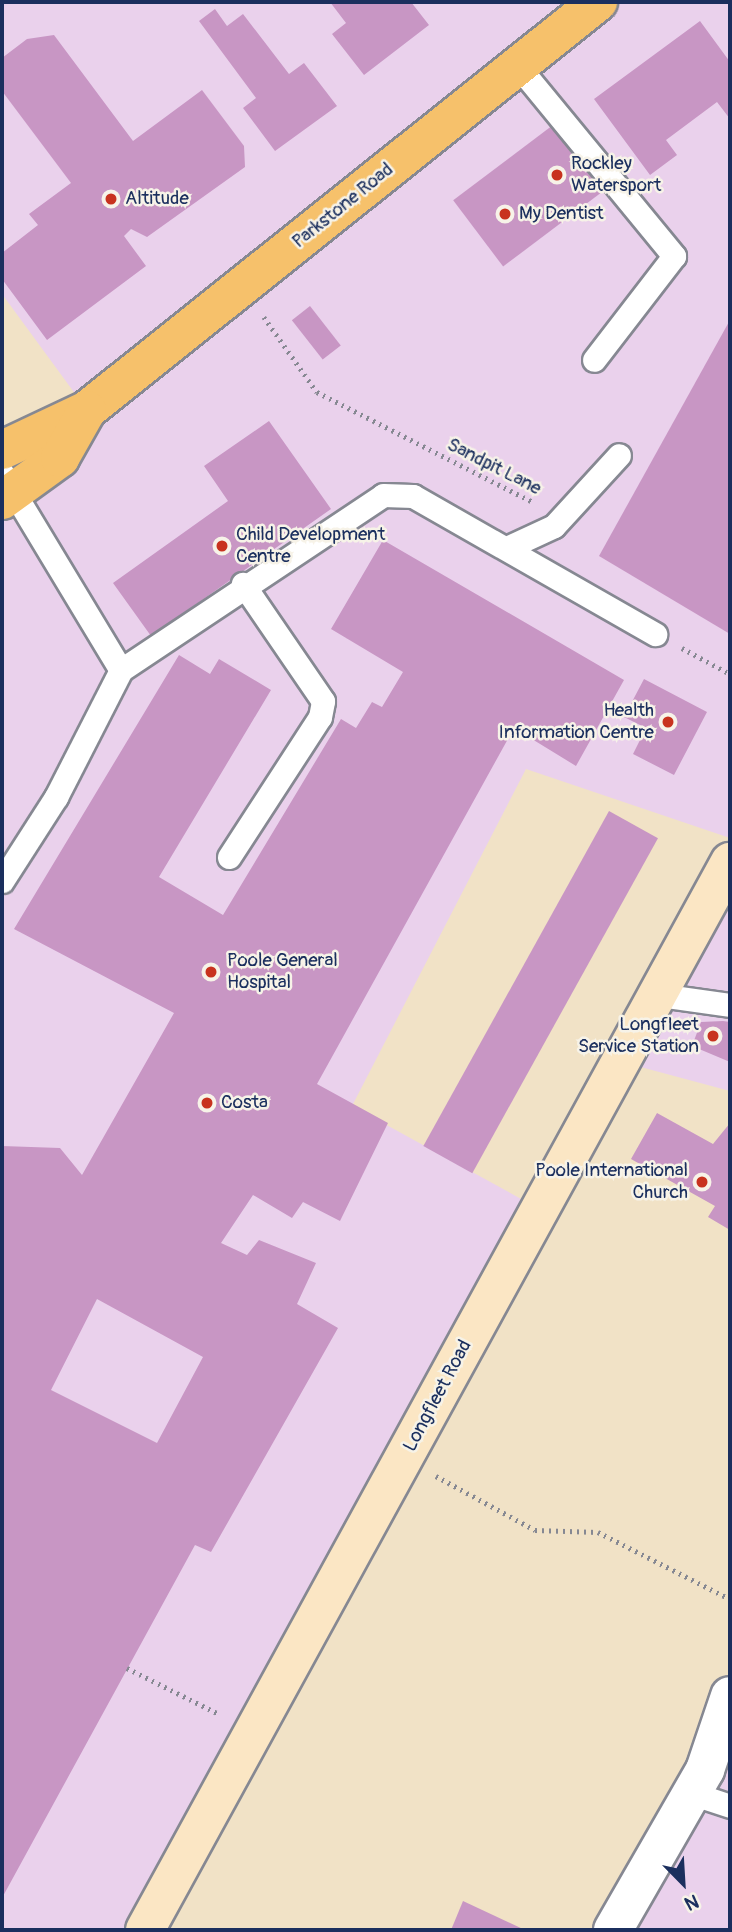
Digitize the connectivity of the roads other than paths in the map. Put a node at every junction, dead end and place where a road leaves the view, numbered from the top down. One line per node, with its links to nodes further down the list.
1 (598, 2): 2 (main road, Parkstone Road)
2 (518, 66): 3 (lane); 4 (main road, Parkstone Road)
3 (593, 360)
4 (87, 410): 5 (main road, Parkstone Road); 7 (main road, Parkstone Road)
5 (2, 450)
6 (619, 455): 8 (lane)
7 (6, 488): 11 (lane)
8 (510, 546): 9 (lane); 10 (lane)
9 (243, 584): 11 (lane); 12 (lane)
10 (655, 634)
11 (121, 670): 14 (lane)
12 (229, 857)
13 (730, 862): 15 (main road, Longfleet Road)
14 (2, 881)
15 (659, 995): 16 (lane); 20 (main road, Longfleet Road)
16 (730, 1005)
17 (730, 1696): 18 (street)
18 (691, 1793): 19 (lane); 21 (street)
19 (730, 1806)
20 (145, 1930)
21 (613, 1930)

